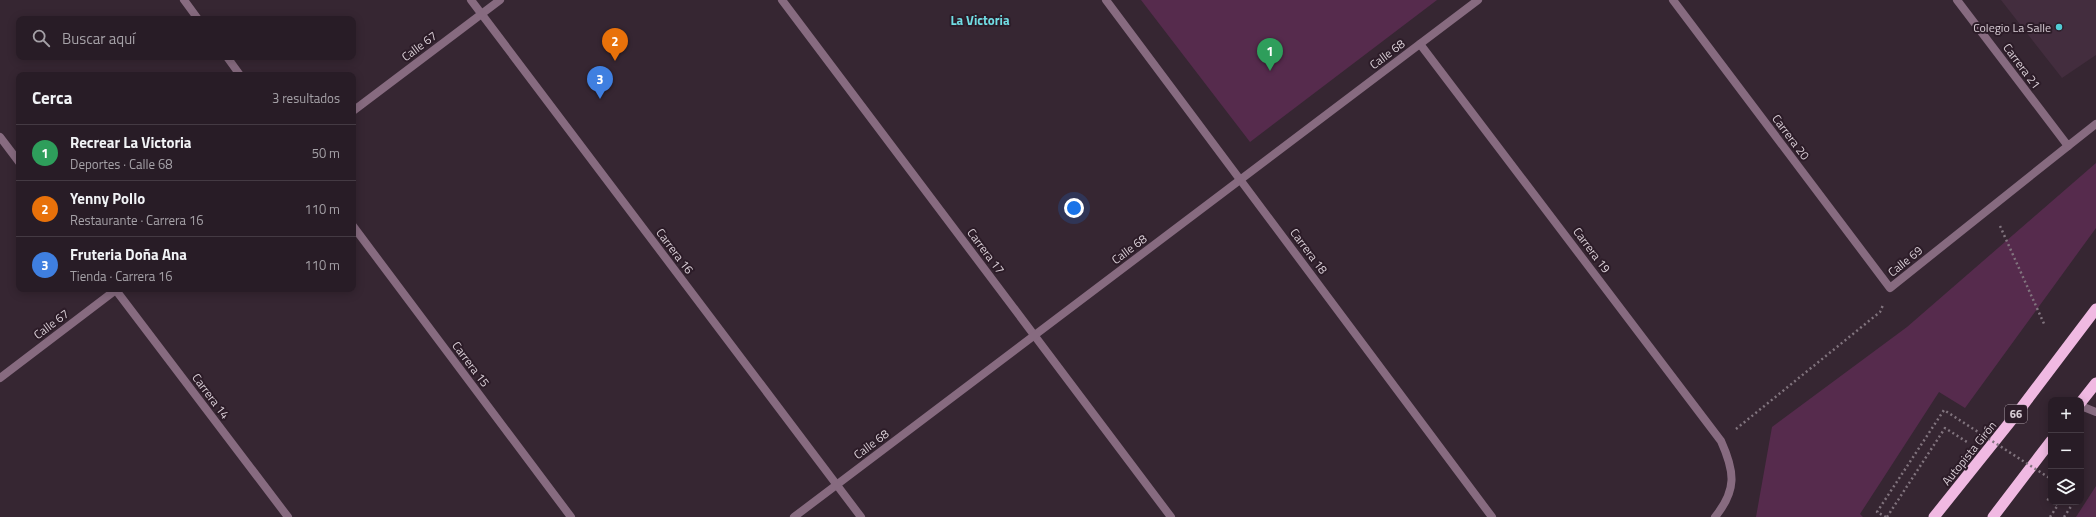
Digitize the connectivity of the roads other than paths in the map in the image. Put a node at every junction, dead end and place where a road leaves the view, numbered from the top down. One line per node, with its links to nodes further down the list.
1 (184, 0): 10 (street)
2 (471, 0): 9 (street, Carrera 16)
3 (500, 0): 9 (street, Calle 67)
4 (782, 0): 25 (street, Carrera 17)
5 (1106, 0): 19 (street, Carrera 18)
6 (1478, 0): 11 (street, Calle 68)
7 (1673, 0): 21 (street, Carrera 20)
8 (1957, 0): 17 (street, Carrera 21)
9 (481, 14): 14 (street, Calle 67); 32 (street, Carrera 16)
10 (196, 16)
11 (1420, 44): 19 (street, Calle 68); 39 (street, Carrera 19)
12 (228, 60): 13 (street)
13 (238, 72)
14 (356, 109)
15 (2096, 124): 17 (street, Calle 69)
16 (0, 136): 18 (street)
17 (2068, 146): 21 (street, Calle 69)
18 (16, 158)
19 (1240, 180): 25 (street, Calle 68); 38 (street, Carrera 18)
20 (356, 230): 34 (street, Carrera 15)
21 (1890, 288)
22 (112, 292): 26 (street, Calle 67)
23 (118, 292): 33 (street, Carrera 14)
24 (2096, 310): 40 (highway, Autopista Girón / 66)
25 (1034, 335): 32 (street, Calle 68); 37 (street, Carrera 17)
26 (0, 378)
27 (2096, 383): 28 (highway)
28 (2084, 398)
29 (2084, 407): 30 (street)
30 (2096, 412)
31 (2048, 445): 41 (highway)
32 (837, 485): 35 (street, Calle 68); 36 (street, Carrera 16)
33 (288, 517)
34 (570, 517)
35 (794, 517)
36 (861, 517)
37 (1171, 517)
38 (1492, 517)
39 (1715, 517)
40 (1934, 517)
41 (1993, 517)

